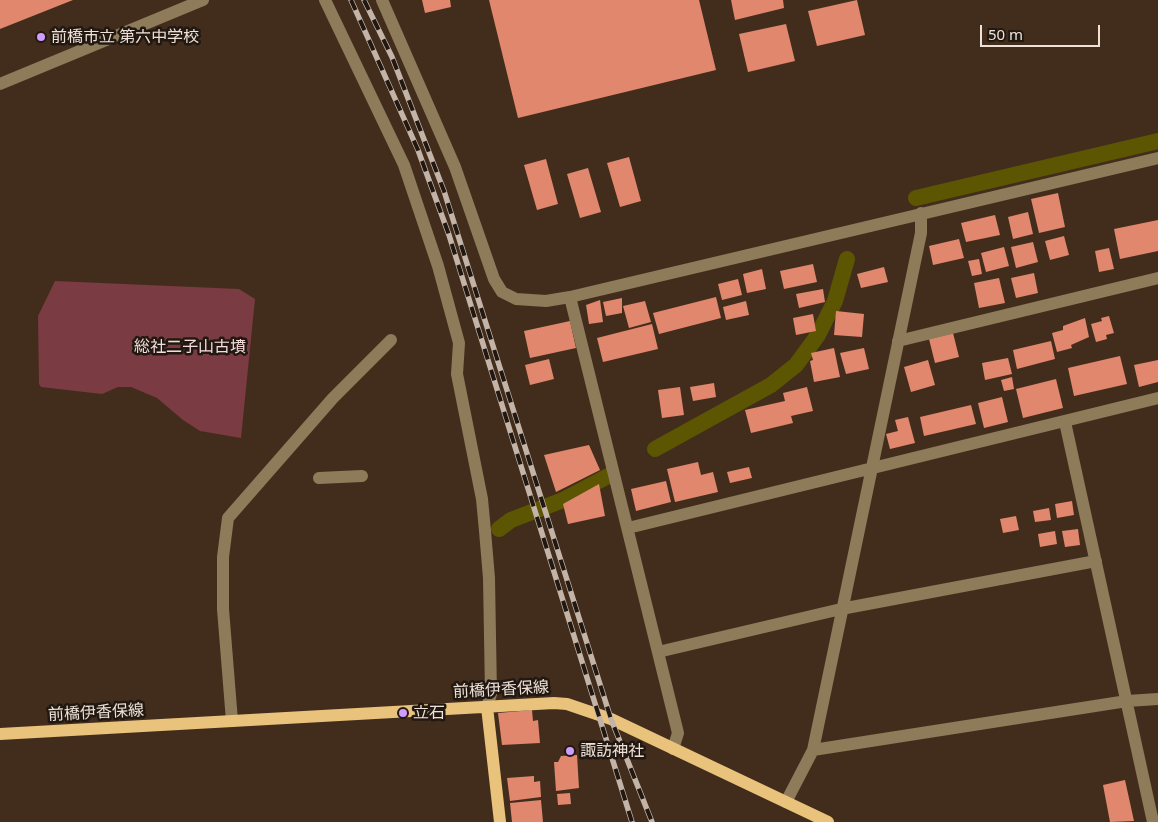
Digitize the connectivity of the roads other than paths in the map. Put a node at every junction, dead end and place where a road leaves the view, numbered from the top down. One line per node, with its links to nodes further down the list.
1 (203, 0): 4 (street)
2 (325, 0): 22 (street)
3 (382, 0): 8 (street)
4 (0, 84)
5 (1158, 158): 6 (street)
6 (921, 213): 8 (street); 10 (street)
7 (1158, 278): 10 (street)
8 (570, 297): 16 (street)
9 (391, 340): 23 (street)
10 (898, 341): 13 (street)
11 (1158, 398): 12 (street)
12 (1065, 422): 13 (street); 17 (street)
13 (871, 469): 16 (street); 18 (street)
14 (362, 476): 15 (street)
15 (319, 478)
16 (628, 528): 19 (street)
17 (1096, 561): 18 (street); 21 (street)
18 (841, 609): 19 (street); 26 (street)
19 (658, 652): 25 (street)
20 (1158, 699): 21 (street)
21 (1127, 701): 26 (street); 30 (street)
22 (487, 706): 23 (main road, 前橋伊香保線); 25 (main road, 前橋伊香保線); 28 (main road)
23 (232, 721): 24 (main road, 前橋伊香保線)
24 (0, 734)
25 (673, 749): 27 (main road, 前橋伊香保線)
26 (813, 750): 27 (street)
27 (786, 802): 29 (main road, 前橋伊香保線)
28 (500, 822)
29 (828, 822)
30 (1153, 822)

